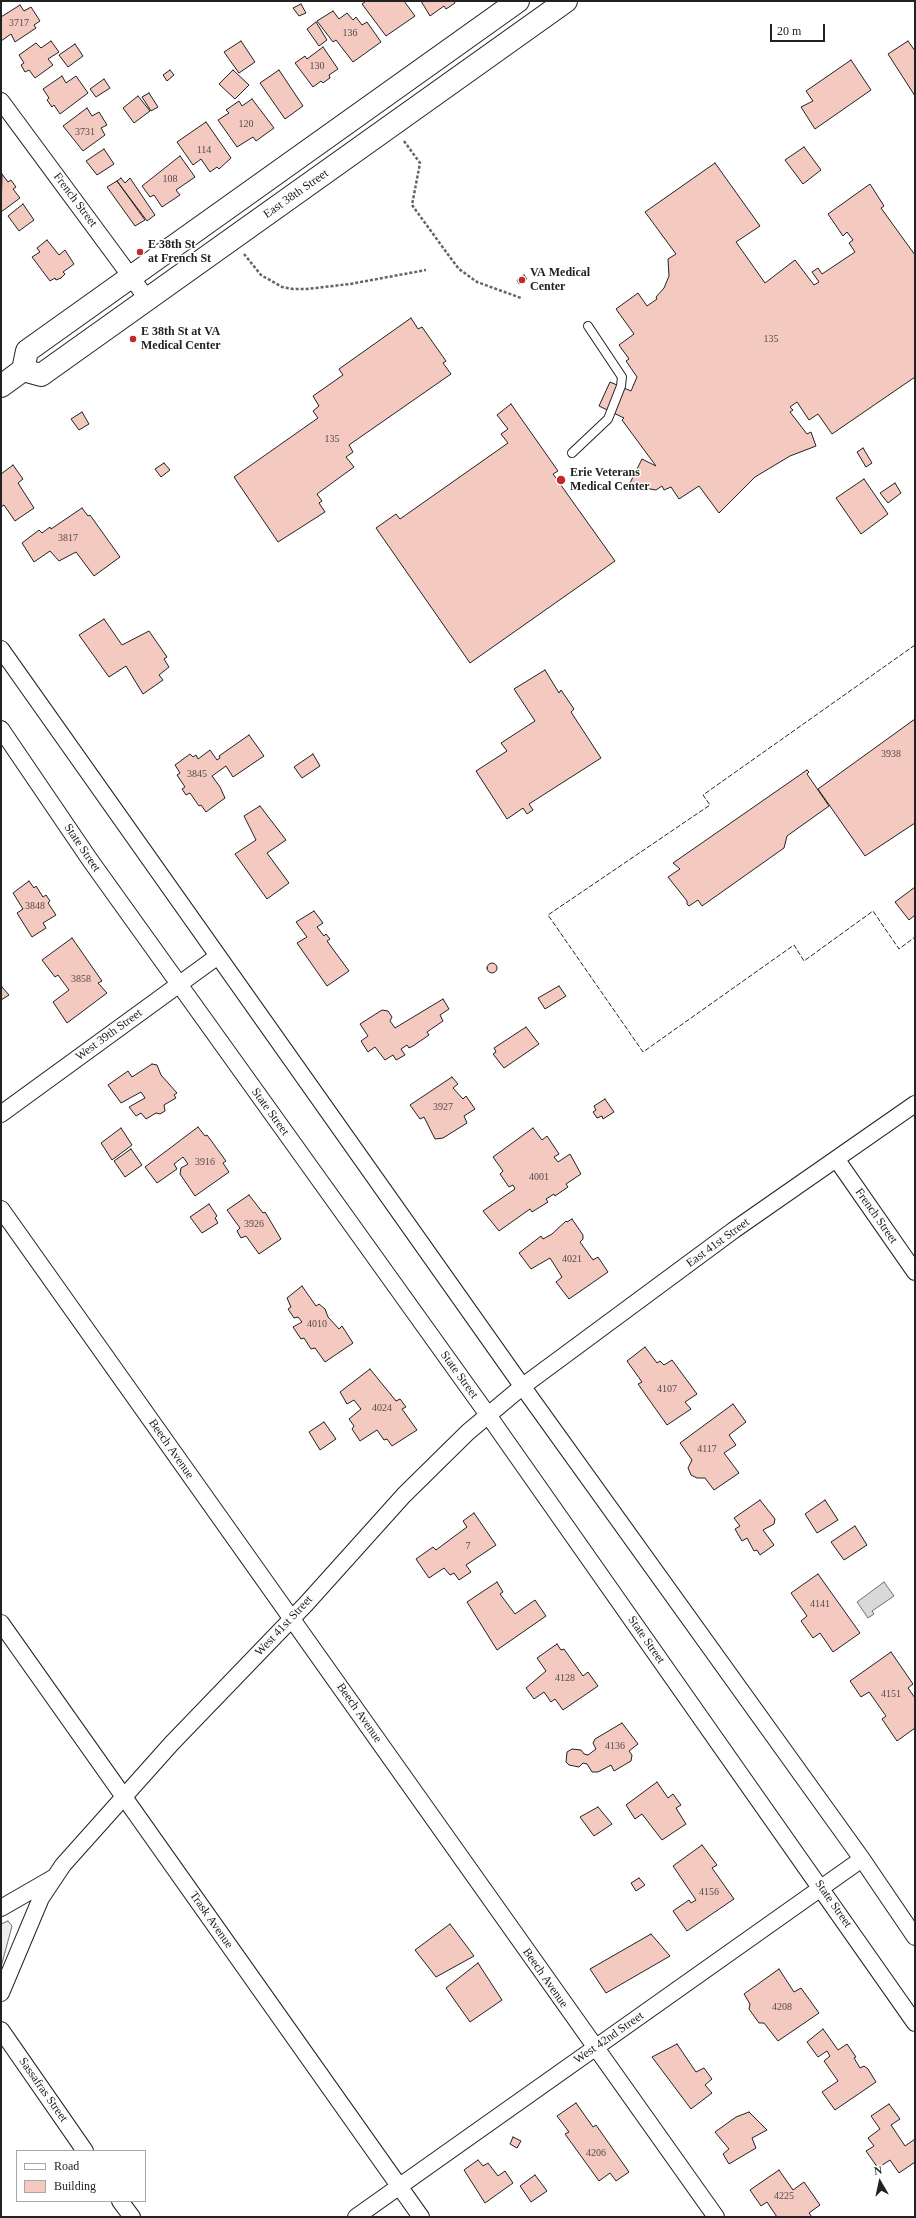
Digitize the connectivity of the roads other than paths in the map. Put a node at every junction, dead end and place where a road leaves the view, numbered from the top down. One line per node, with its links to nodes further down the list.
1 (518, 1): 4 (main road)
2 (566, 1): 5 (main road, East 38th Street)
3 (1, 102): 4 (street, French Street)
4 (130, 277): 5 (street, French Street); 7 (main road)
5 (148, 300): 7 (main road, East 38th Street)
6 (588, 326): 9 (lane)
7 (23, 370): 8 (main road)
8 (1, 386)
9 (572, 453)
10 (1, 649): 12 (street)
11 (1, 729): 13 (street, State Street)
12 (218, 956): 13 (street, West 39th Street); 19 (street)
13 (179, 984): 15 (street, West 39th Street); 20 (street, State Street)
14 (915, 1104): 16 (street, East 41st Street)
15 (1, 1114)
16 (837, 1160): 18 (street, French Street); 19 (street, East 41st Street)
17 (1, 1209): 21 (street, Beech Avenue)
18 (915, 1272)
19 (523, 1386): 20 (street, West 41st Street); 24 (street)
20 (488, 1415): 21 (street, West 41st Street); 26 (street, State Street)
21 (292, 1618): 23 (street, West 41st Street); 32 (street, Beech Avenue)
22 (1, 1623): 23 (street, Trask Avenue)
23 (125, 1797): 25 (street, West 41st Street); 34 (street, Trask Avenue)
24 (862, 1859): 26 (street, West 42nd Street); 28 (street)
25 (56, 1877): 27 (street, West 41st Street); 29 (street, West 41st Street)
26 (821, 1887): 30 (street, State Street); 32 (street, West 42nd Street)
27 (1, 1908)
28 (915, 1937)
29 (1, 1993)
30 (915, 2023)
31 (1, 2030): 33 (street, Sassafras Street)
32 (594, 2048): 34 (street, West 42nd Street); 39 (street, Beech Avenue)
33 (84, 2150)
34 (399, 2187): 37 (street, West 42nd Street); 38 (street, Trask Avenue)
35 (121, 2202): 36 (street)
36 (132, 2217)
37 (356, 2217)
38 (421, 2217)
39 (716, 2217)

